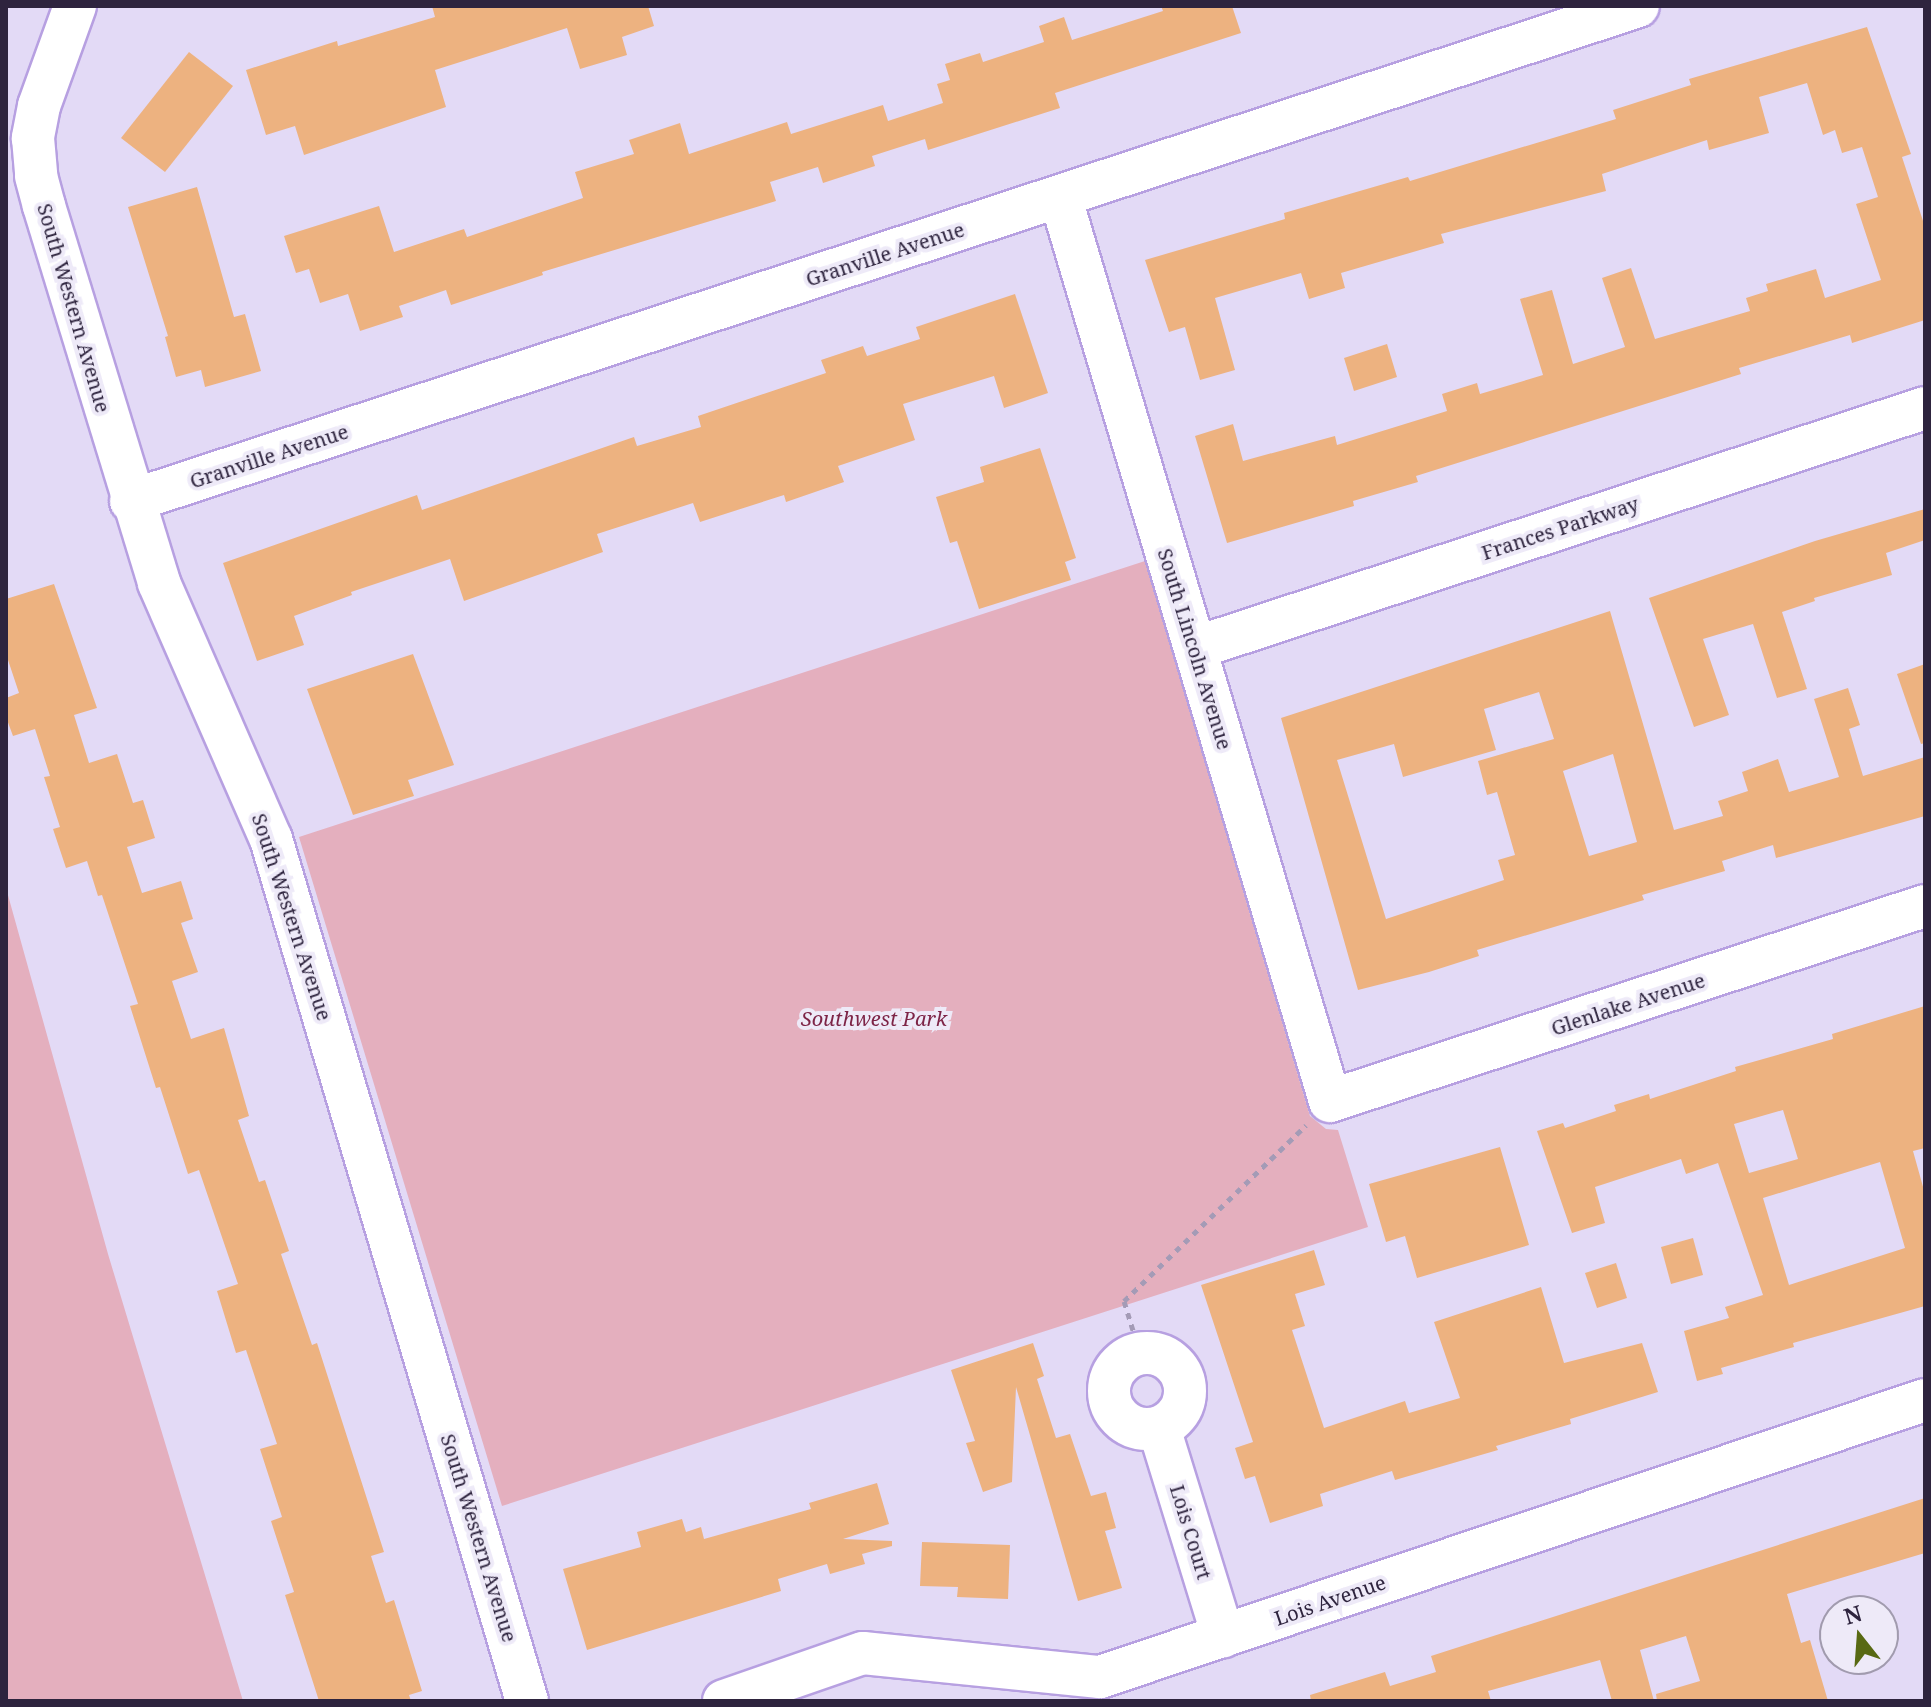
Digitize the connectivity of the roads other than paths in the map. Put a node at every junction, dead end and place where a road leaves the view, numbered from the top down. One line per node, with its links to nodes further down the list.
1 (75, 6): 5 (street, South Western Avenue)
2 (1638, 6): 3 (street, Granville Avenue)
3 (1060, 196): 5 (street, Granville Avenue); 6 (street, South Lincoln Avenue)
4 (1925, 408): 6 (street, Frances Parkway)
5 (131, 501): 12 (street, South Western Avenue)
6 (1195, 648): 8 (street, South Lincoln Avenue)
7 (1925, 906): 8 (street, Glenlake Avenue)
8 (1330, 1101)
9 (1925, 1400): 11 (street, Lois Avenue)
10 (1159, 1428): 10 (street); 11 (street, Lois Court)
11 (1223, 1636): 13 (street, Lois Avenue)
12 (527, 1701)
13 (724, 1701)

